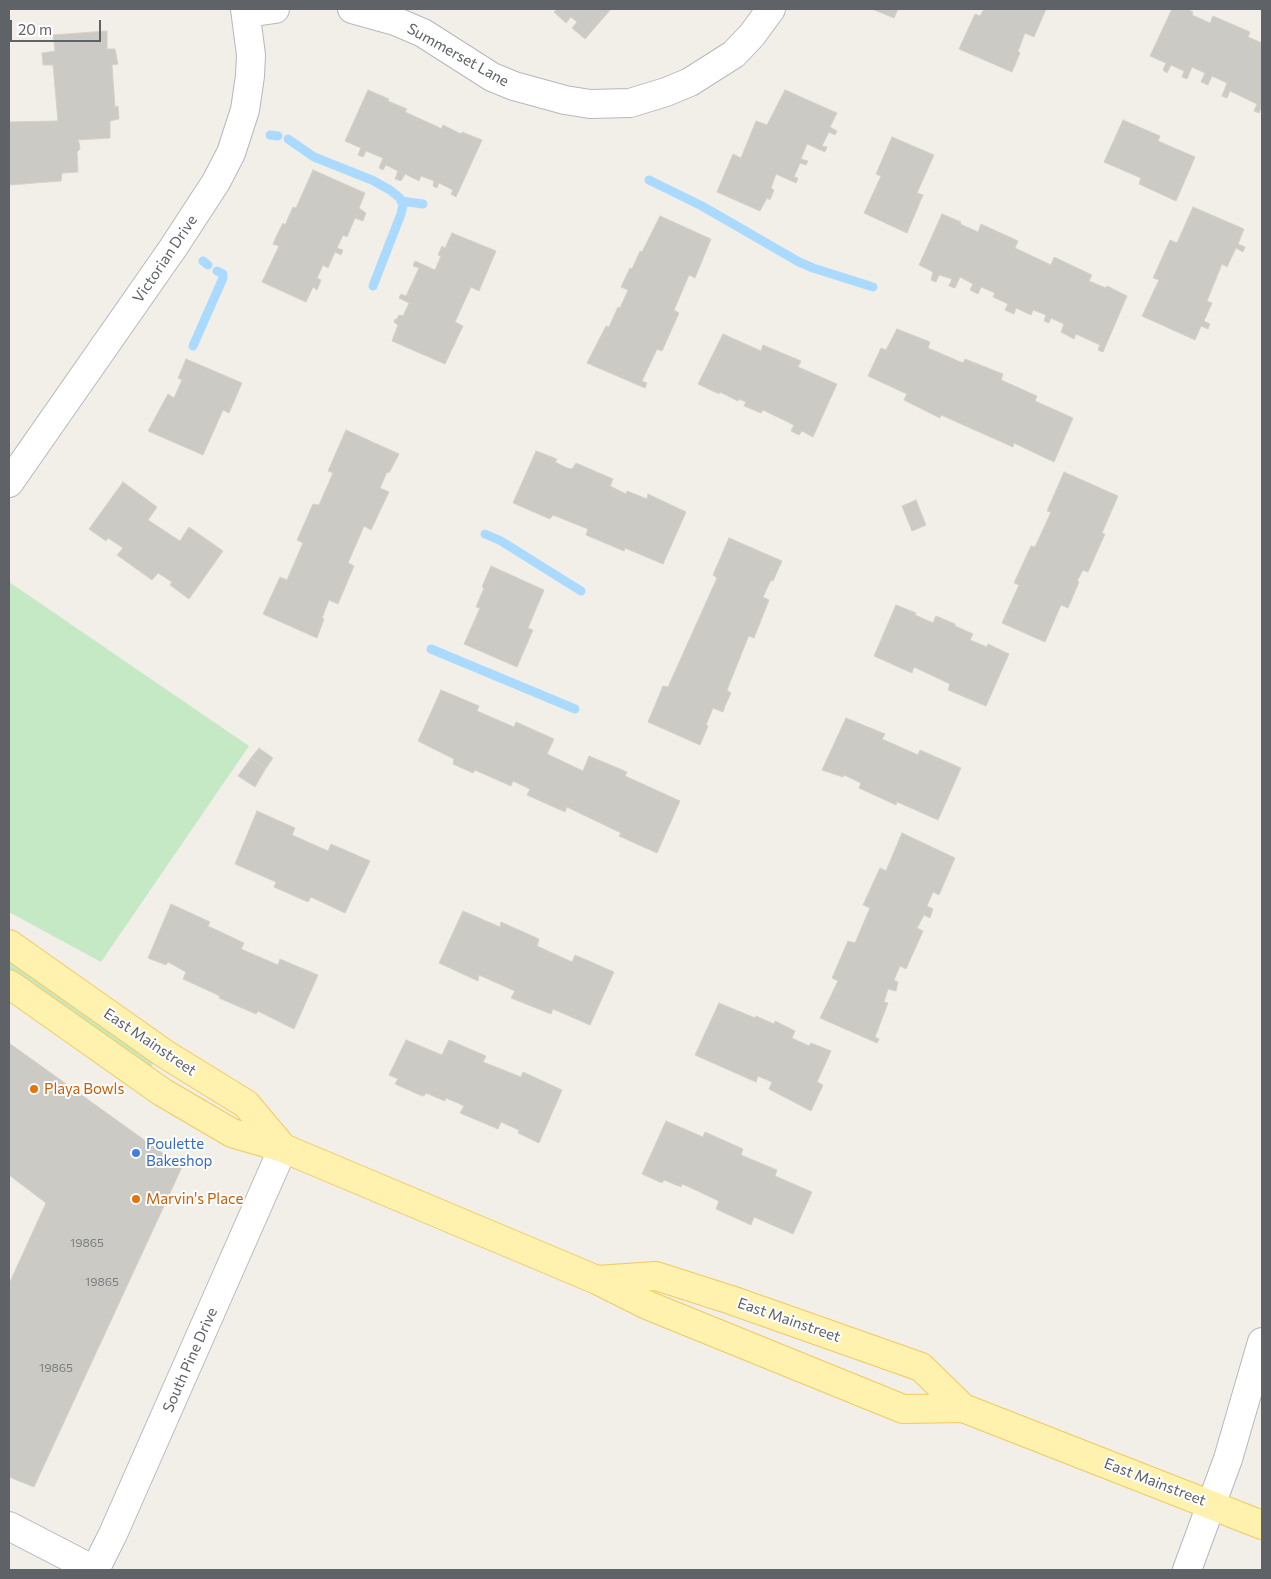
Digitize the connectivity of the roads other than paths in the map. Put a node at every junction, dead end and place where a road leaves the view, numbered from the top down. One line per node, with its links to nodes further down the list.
1 (276, 9): 4 (street)
2 (352, 9): 3 (street, Summerset Lane)
3 (771, 9)
4 (246, 11): 5 (street, Victorian Drive)
5 (9, 483)
6 (9, 944): 8 (main road, East Mainstreet)
7 (9, 984): 8 (main road, East Mainstreet)
8 (283, 1148): 9 (main road, East Mainstreet); 15 (street, South Pine Drive)
9 (597, 1280): 11 (main road, East Mainstreet); 11 (main road, East Mainstreet)
10 (1262, 1342): 12 (street)
11 (964, 1408): 12 (main road, East Mainstreet)
12 (1212, 1504): 13 (main road, East Mainstreet); 16 (street)
13 (1262, 1525)
14 (9, 1526): 15 (street)
15 (94, 1570)
16 (1187, 1570)

